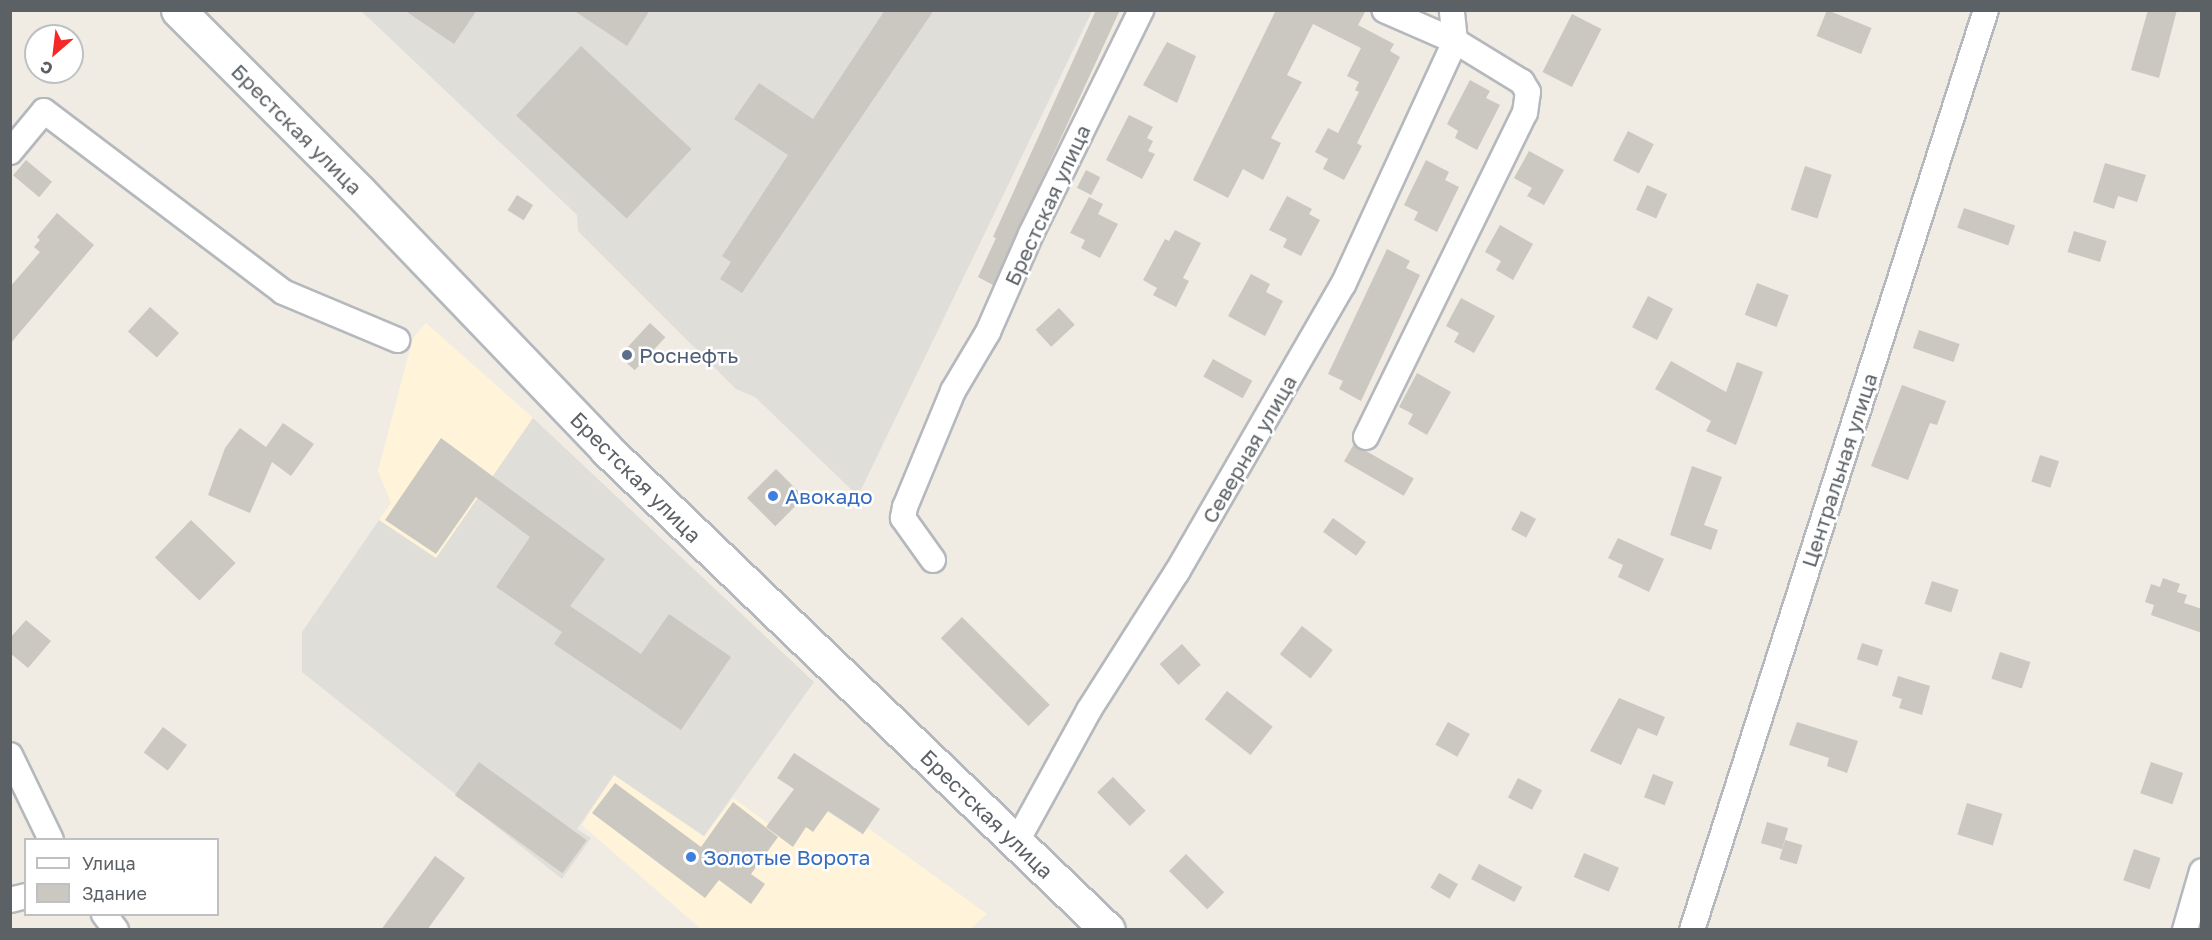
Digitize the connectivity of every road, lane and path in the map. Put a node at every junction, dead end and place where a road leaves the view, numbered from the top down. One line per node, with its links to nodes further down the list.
1 (178, 10): 13 (main road, Брестская улица)
2 (1141, 10): 10 (street, Брестская улица)
3 (1384, 10): 6 (street)
4 (1452, 10): 6 (street)
5 (1986, 10): 18 (street, Центральная улица)
6 (1459, 43): 9 (street); 13 (street, Северная улица)
7 (10, 152): 8 (street)
8 (397, 340)
9 (1366, 437)
10 (933, 560)
11 (10, 755): 12 (street)
12 (50, 838)
13 (1016, 843): 17 (main road, Брестская улица)
14 (2202, 872): 19 (street)
15 (105, 916): 16 (street)
16 (116, 930)
17 (1108, 930)
18 (1692, 930)
19 (2185, 930)

